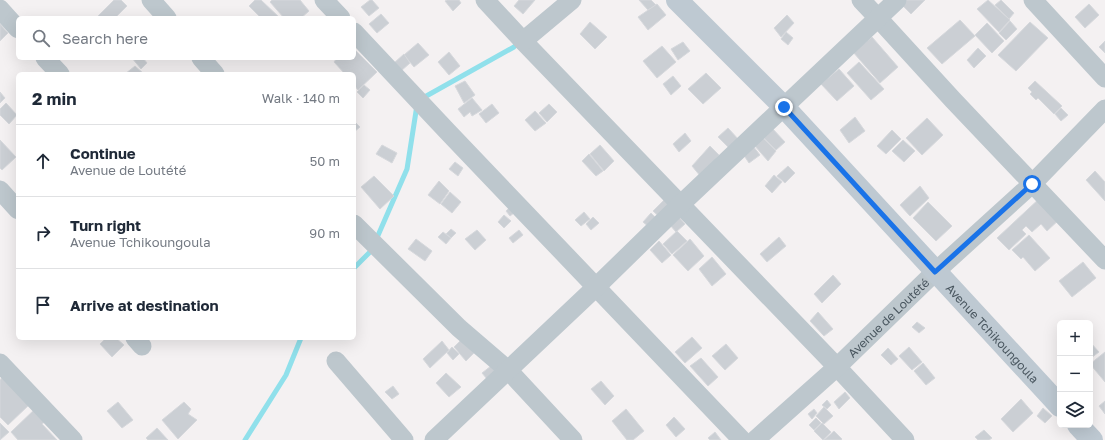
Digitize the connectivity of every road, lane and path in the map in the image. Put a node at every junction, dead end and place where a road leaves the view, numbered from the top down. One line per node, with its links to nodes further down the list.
1 (151, 0): 10 (street)
2 (324, 0): 11 (street)
3 (485, 0): 15 (street)
4 (572, 0): 15 (street)
5 (678, 0): 21 (street, Avenue Tchikoungoula)
6 (861, 0): 12 (street)
7 (897, 0): 12 (street)
8 (1033, 0): 20 (street)
9 (0, 9): 13 (street)
10 (165, 16)
11 (339, 16)
12 (878, 18): 21 (street); 23 (street)
13 (16, 27)
14 (356, 34): 30 (street)
15 (523, 41): 25 (street)
16 (47, 60): 18 (street)
17 (203, 60): 19 (street)
18 (58, 72)
19 (213, 72)
20 (1105, 78)
21 (784, 107): 25 (street); 29 (street, Avenue Tchikoungoula)
22 (1105, 109): 23 (street, Avenue de Loutété)
23 (1032, 184): 28 (street); 29 (street, Avenue de Loutété)
24 (0, 190): 26 (street)
25 (680, 205): 30 (street); 33 (street)
26 (16, 208)
27 (356, 226): 34 (street)
28 (1105, 260)
29 (935, 272): 33 (street, Avenue de Loutété); 35 (street, Avenue Tchikoungoula)
30 (596, 287): 34 (street); 41 (street)
31 (336, 360): 38 (street)
32 (0, 363): 37 (street)
33 (837, 367): 42 (street, Avenue de Loutété); 43 (street)
34 (508, 370): 39 (street); 40 (street)
35 (1057, 403)
36 (1081, 428): 44 (street)
37 (73, 440)
38 (404, 440)
39 (434, 440)
40 (573, 440)
41 (742, 440)
42 (755, 440)
43 (906, 440)
44 (1092, 440)

